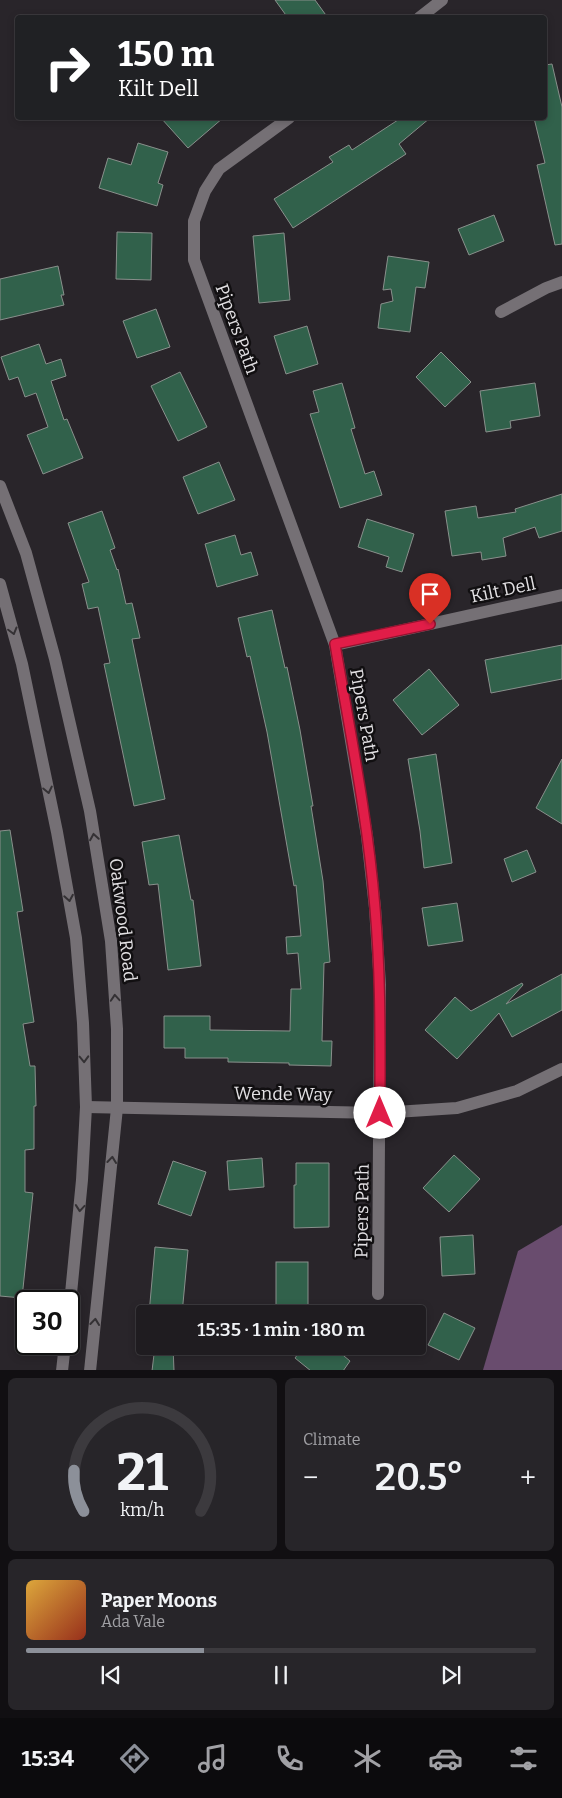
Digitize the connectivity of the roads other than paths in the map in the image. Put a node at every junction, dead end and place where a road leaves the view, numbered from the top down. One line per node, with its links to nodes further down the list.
1 (442, 0): 2 (street)
2 (423, 15)
3 (286, 120): 9 (street, Pipers Path)
4 (562, 282): 5 (street)
5 (501, 312)
6 (0, 486): 12 (street, Oakwood Road, one-way to 6)
7 (0, 584): 11 (street, one-way to 11)
8 (562, 595): 9 (street, Kilt Dell)
9 (335, 644): 13 (street, Pipers Path)
10 (562, 1068): 13 (street, Wende Way)
11 (86, 1107): 12 (street, Wende Way); 14 (street, one-way to 14)
12 (117, 1108): 13 (street, Wende Way); 18 (street, Oakwood Road, one-way to 12)
13 (380, 1113): 15 (street, Pipers Path)
14 (71, 1290)
15 (378, 1294)
16 (64, 1355): 17 (street)
17 (62, 1370)
18 (90, 1370)

